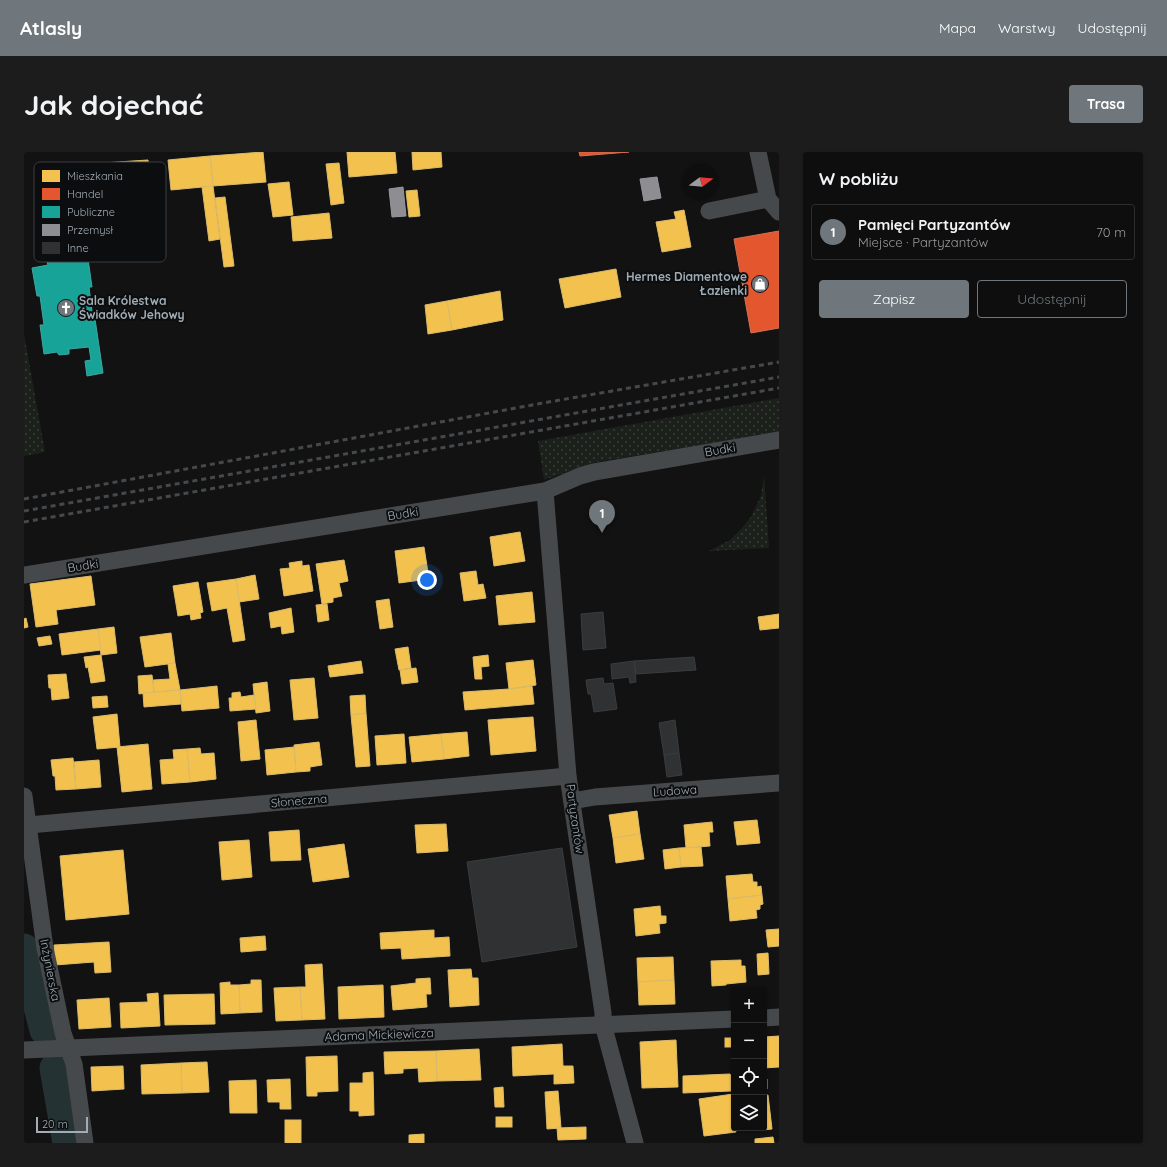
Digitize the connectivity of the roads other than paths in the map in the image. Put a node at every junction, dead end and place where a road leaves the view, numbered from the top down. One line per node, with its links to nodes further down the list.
1 (758, 152): 2 (street)
2 (768, 199): 3 (street); 4 (street)
3 (709, 211)
4 (779, 212)
5 (779, 440): 6 (street, Budki)
6 (545, 491): 7 (street, Budki); 8 (street, Partyzantów)
7 (24, 575)
8 (568, 776): 11 (street, Partyzantów); 12 (street, Słoneczna)
9 (779, 786): 11 (street, Ludowa)
10 (24, 796): 12 (street, Inżynierska)
11 (572, 801): 16 (street, Partyzantów)
12 (29, 825): 17 (street, Inżynierska)
13 (779, 1017): 14 (street)
14 (767, 1018)
15 (731, 1019): 16 (street, Adama Mickiewicza)
16 (603, 1024): 17 (street, Adama Mickiewicza); 20 (street, Partyzantów)
17 (57, 1048): 18 (street, Adama Mickiewicza); 19 (street, Inżynierska)
18 (24, 1050)
19 (85, 1143)
20 (635, 1143)

